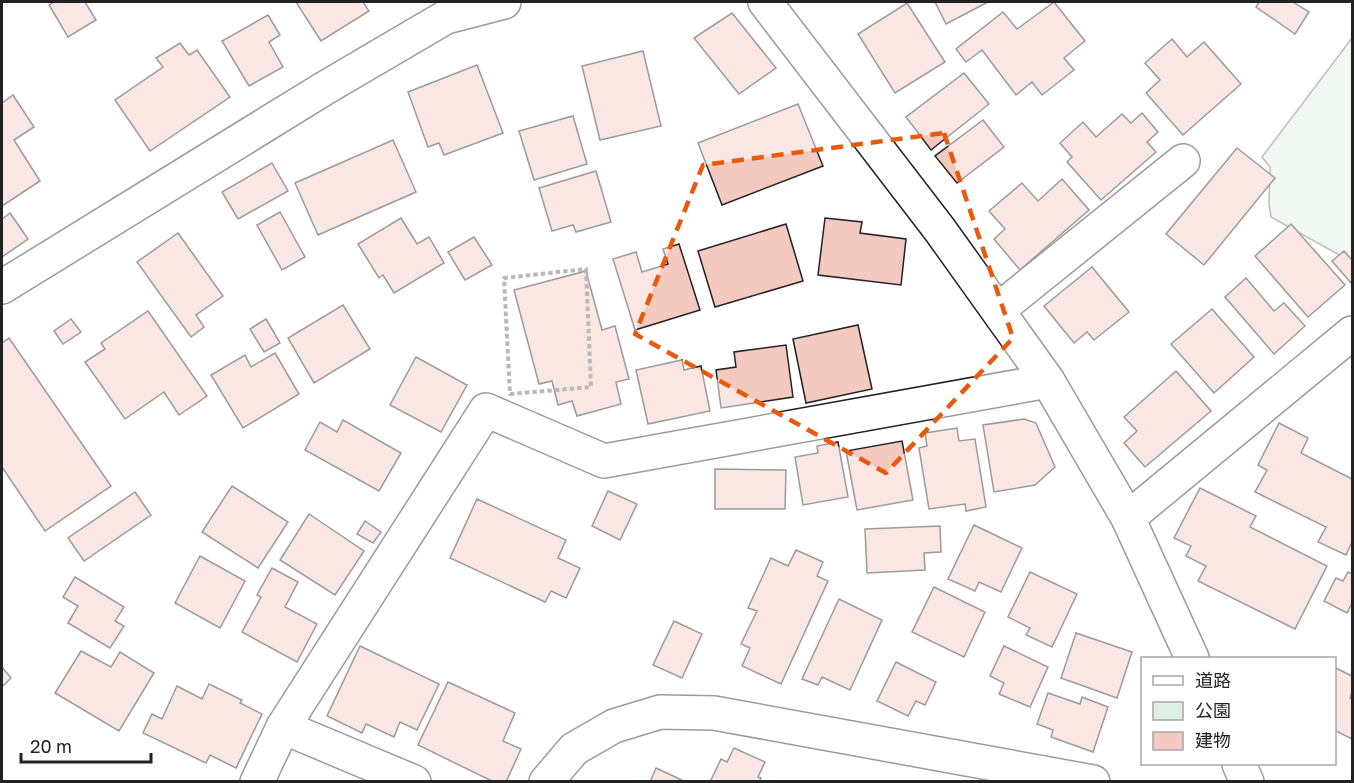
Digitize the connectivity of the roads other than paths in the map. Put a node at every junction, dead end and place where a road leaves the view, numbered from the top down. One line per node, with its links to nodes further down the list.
1 (504, 2): 4 (street)
2 (765, 2): 5 (street)
3 (1183, 161): 5 (street)
4 (2, 287)
5 (998, 310): 7 (street)
6 (1353, 333): 8 (street)
7 (1048, 381): 8 (street); 10 (street)
8 (1128, 518): 9 (street)
9 (1192, 657)
10 (283, 727): 12 (street); 13 (street)
11 (1239, 765): 16 (street)
12 (257, 782)
13 (414, 782)
14 (546, 782): 15 (street)
15 (1093, 782)
16 (1247, 782)

